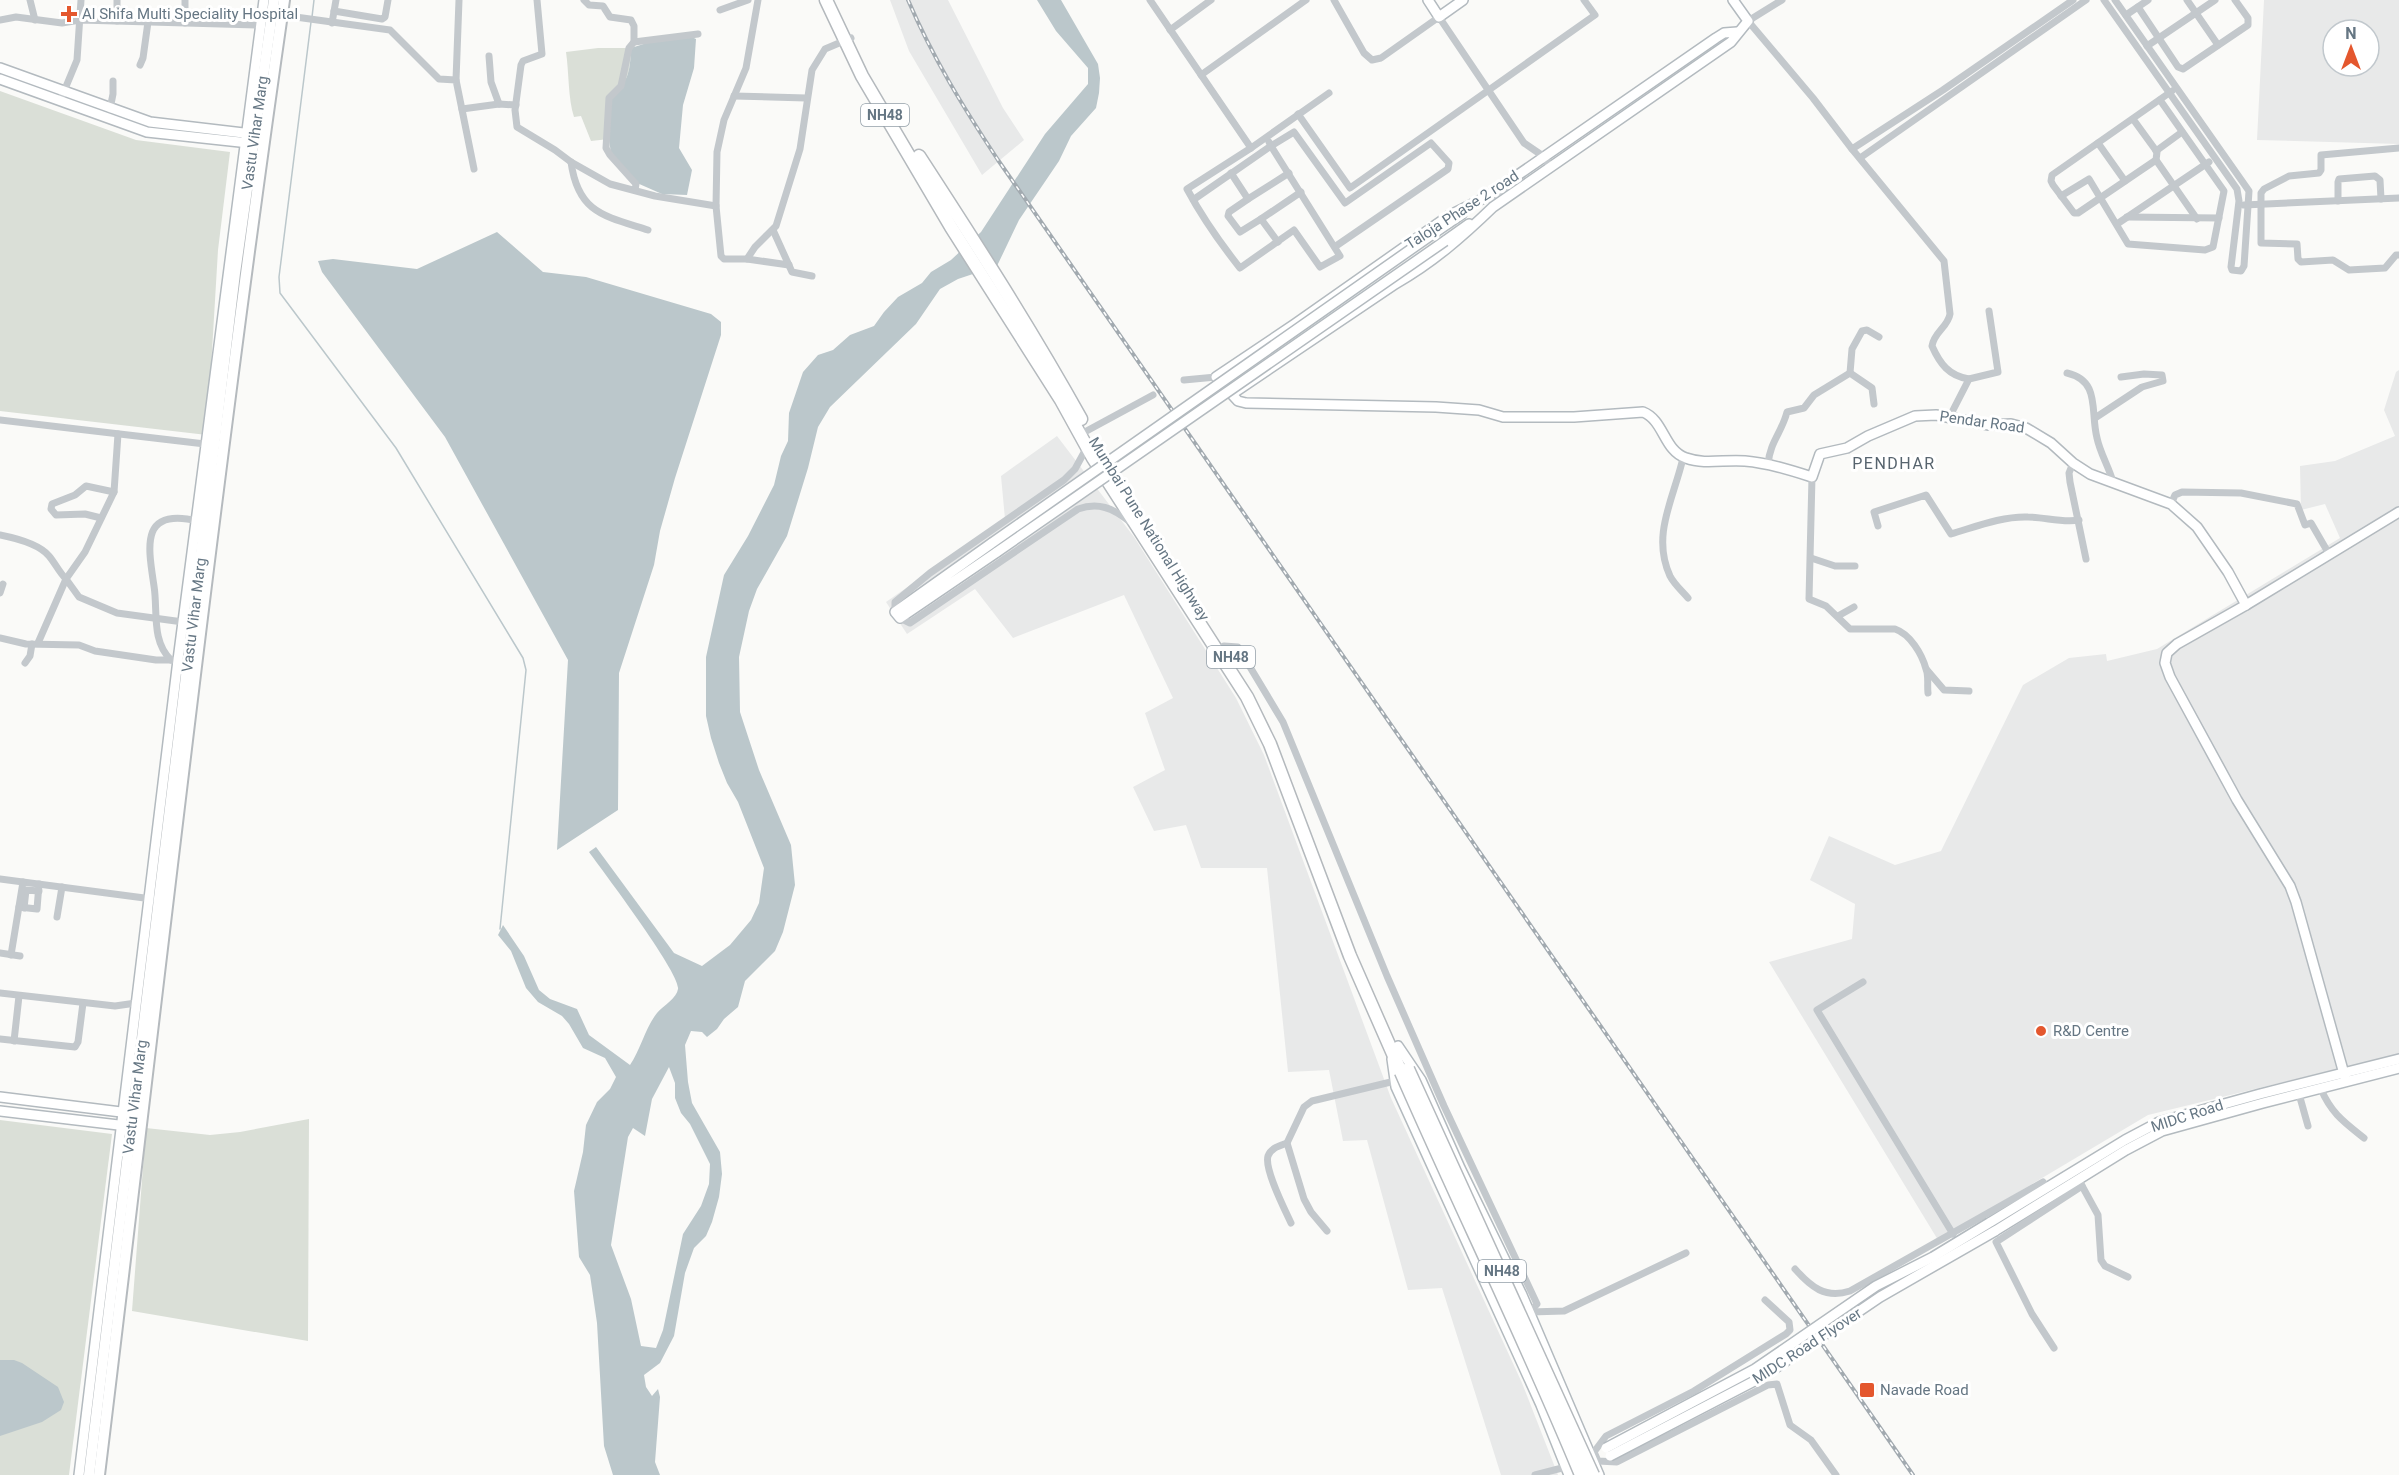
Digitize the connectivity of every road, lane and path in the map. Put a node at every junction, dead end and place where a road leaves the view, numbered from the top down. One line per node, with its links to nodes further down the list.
1 (30, 0): 41 (street)
2 (81, 0): 42 (street)
3 (117, 0): 43 (street)
4 (185, 0): 46 (street)
5 (264, 0): 48 (street)
6 (274, 0): 37 (main road, Vastu Vihar Marg)
7 (284, 0): 37 (main road)
8 (336, 0): 35 (street)
9 (388, 0): 35 (street)
10 (459, 0): 62 (street)
11 (537, 0): 74 (street)
12 (584, 0): 54 (street)
13 (754, 0): 34 (street); 69 (street)
14 (826, 0): 52 (highway, NH48)
15 (833, 0): 52 (highway, NH48)
16 (1150, 0): 49 (street)
17 (1211, 0): 49 (street)
18 (1306, 0): 60 (street)
19 (1334, 0): 39 (street)
20 (1428, 0): 39 (street)
21 (1463, 0): 39 (street)
22 (1584, 0): 66 (street)
23 (1733, 0): 44 (street)
24 (1782, 0): 44 (street)
25 (2073, 0): 87 (street)
26 (2086, 0): 91 (street)
27 (2104, 0): 68 (street)
28 (2115, 0): 38 (street)
29 (2148, 0): 33 (street)
30 (2187, 0): 36 (street)
31 (2215, 0): 36 (street)
32 (2235, 0): 55 (street)
33 (2138, 7): 38 (street); 53 (street)
34 (720, 10)
35 (334, 11): 47 (street)
36 (2196, 13): 53 (street); 55 (street)
37 (282, 15): 47 (street); 81 (main road, Vastu Vihar Marg)
38 (2126, 15): 56 (street)
39 (1439, 17): 66 (street)
40 (0, 20): 41 (street)
41 (35, 20): 42 (street)
42 (80, 20): 43 (street); 70 (street)
43 (117, 21): 45 (street)
44 (1748, 21): 50 (street, Taloja Phase 2 road); 87 (street)
45 (148, 22): 46 (street); 58 (street)
46 (185, 22): 48 (street)
47 (332, 23): 62 (street)
48 (260, 25): 81 (street)
49 (1170, 30): 60 (street)
50 (1737, 32): 90 (street, Taloja Phase 2 road); 96 (street, Taloja Phase 2 road)
51 (698, 34): 54 (street)
52 (848, 39): 71 (street); 134 (highway, Mumbai Pune National Highway / NH48); 134 (highway, Mumbai Pune National Highway / NH48)
53 (2159, 39): 55 (street); 56 (street)
54 (634, 42): 104 (street)
55 (2218, 45)
56 (2147, 46): 65 (street)
57 (489, 56): 73 (street)
58 (140, 65)
59 (0, 69): 64 (street)
60 (1202, 75): 85 (street)
61 (0, 79): 64 (street)
62 (456, 80): 76 (street)
63 (113, 81): 75 (street)
64 (29, 84): 70 (street)
65 (2177, 88): 68 (street); 117 (street)
66 (1489, 91): 84 (street); 90 (street)
67 (1329, 93): 77 (street)
68 (2170, 93): 72 (street); 92 (street)
69 (734, 96): 71 (street); 116 (street)
70 (63, 97): 75 (street); 81 (street)
71 (806, 98): 125 (street)
72 (2160, 100): 78 (street); 79 (street)
73 (499, 104): 74 (street); 76 (street)
74 (516, 105): 94 (street)
75 (110, 109): 81 (street)
76 (462, 109): 97 (street)
77 (1298, 114): 80 (street); 98 (street)
78 (2133, 119): 82 (street); 88 (street)
79 (2182, 132): 88 (street); 95 (street)
80 (1266, 137): 83 (street); 85 (street)
81 (254, 139): 151 (street); 194 (main road, Vastu Vihar Marg)
82 (2098, 143): 102 (street); 106 (street)
83 (1271, 146): 99 (street); 100 (street); 101 (street)
84 (1410, 146): 89 (street); 98 (street)
85 (1251, 148): 112 (street)
86 (2399, 148): 115 (street)
87 (1852, 149): 91 (street)
88 (2156, 151): 93 (street)
89 (1416, 154): 101 (street); 127 (street)
90 (1543, 156): 96 (street); 107 (street, Taloja Phase 2 road)
91 (1860, 158): 141 (street)
92 (2215, 158): 95 (street); 114 (street)
93 (2156, 160): 102 (street); 103 (street)
94 (570, 162): 104 (street); 124 (street)
95 (2206, 165): 103 (street); 120 (street)
96 (1550, 166): 118 (street, Taloja Phase 2 road)
97 (474, 169)
98 (1371, 172): 101 (street)
99 (1231, 173): 110 (street); 112 (street)
100 (1289, 173): 105 (street); 110 (street)
101 (1377, 181)
102 (2125, 181): 108 (street)
103 (2174, 186): 119 (street); 122 (street)
104 (635, 190): 116 (street)
105 (1301, 192): 121 (street); 127 (street)
106 (2061, 196): 108 (street); 108 (street)
107 (1486, 197): 139 (street, Taloja Phase 2 road); 167 (street, bridge)
108 (2101, 198): 123 (street)
109 (2399, 198): 111 (street)
110 (1248, 199): 121 (street)
111 (2381, 199): 113 (street); 113 (street)
112 (1193, 200): 126 (street)
113 (2338, 201): 115 (street)
114 (2239, 205): 117 (street); 128 (street)
115 (2261, 205): 117 (street); 130 (street)
116 (716, 206): 131 (street)
117 (2249, 206): 129 (street)
118 (1493, 207): 143 (street, Taloja Phase 2 road); 167 (street, bridge)
119 (2127, 217): 122 (street); 123 (street)
120 (2220, 218): 122 (street); 123 (street)
121 (1261, 219): 126 (street)
122 (2197, 219)
123 (2117, 224)
124 (648, 230)
125 (773, 230): 131 (street); 132 (street)
126 (1278, 242): 127 (street)
127 (1336, 246)
128 (2232, 250): 129 (street); 129 (street)
129 (2245, 251)
130 (2399, 255)
131 (747, 259): 132 (street)
132 (789, 265): 133 (street)
133 (812, 276)
134 (1004, 300): 149 (highway, Mumbai Pune National Highway / NH48)
135 (1989, 311): 141 (street)
136 (1879, 337): 138 (street)
137 (2067, 372): 147 (street)
138 (1850, 373): 145 (street); 154 (street)
139 (1216, 377): 142 (street, Taloja Phase 2 road); 143 (street)
140 (2121, 377): 147 (street)
141 (1969, 379): 146 (street)
142 (1184, 380)
143 (1233, 394): 153 (street)
144 (1153, 395): 149 (street)
145 (1874, 404)
146 (1950, 416): 155 (street, Pendar Road); 156 (street, Pendar Road)
147 (2095, 418): 157 (street)
148 (0, 420): 150 (street)
149 (1084, 433): 152 (highway, Mumbai Pune National Highway / NH48); 184 (highway, Mumbai Pune National Highway / NH48)
150 (118, 434): 151 (street); 158 (street)
151 (205, 444): 163 (street)
152 (1087, 447): 165 (highway, Mumbai Pune National Highway / NH48); 178 (street)
153 (1683, 458): 154 (street); 175 (street)
154 (1768, 464): 156 (street)
155 (2073, 464): 157 (street, Pendar Road); 162 (street)
156 (1812, 477): 169 (street)
157 (2113, 482): 159 (street, Pendar Road)
158 (114, 492): 161 (street); 161 (street)
159 (2171, 504): 168 (street); 176 (street, Pendar Road)
160 (2399, 512): 168 (street)
161 (100, 518): 172 (street)
162 (2079, 520): 164 (street); 170 (street)
163 (198, 521): 180 (street); 181 (street)
164 (1878, 526)
165 (1140, 530): 178 (street); 207 (highway, Mumbai Pune National Highway / NH48)
166 (0, 535): 172 (street)
167 (994, 548): 178 (street)
168 (2329, 554): 176 (street)
169 (1811, 558): 171 (street); 179 (street)
170 (2086, 559)
171 (1855, 566)
172 (66, 579): 180 (street); 183 (street)
173 (3, 584): 174 (street)
174 (0, 593)
175 (1688, 598)
176 (2246, 605): 211 (street)
177 (1854, 607): 179 (street)
178 (898, 615)
179 (1838, 616): 187 (street)
180 (157, 619): 181 (street); 185 (street)
181 (183, 622): 185 (street)
182 (0, 638): 183 (street)
183 (34, 645): 185 (street); 186 (street)
184 (1224, 646): 207 (highway, Mumbai Pune National Highway / NH48); 232 (street)
185 (175, 660): 194 (street)
186 (25, 663)
187 (1927, 670): 188 (street); 189 (street)
188 (1969, 691)
189 (1928, 693)
190 (0, 879): 191 (street)
191 (23, 882): 193 (street); 195 (street)
192 (62, 887): 193 (street); 194 (street); 196 (street)
193 (39, 888): 195 (street); 195 (street)
194 (159, 900): 204 (street); 216 (main road, Vastu Vihar Marg)
195 (21, 908): 198 (street)
196 (57, 917)
197 (0, 953): 198 (street)
198 (11, 955): 199 (street)
199 (20, 956)
200 (1863, 982): 227 (street)
201 (0, 993): 202 (street)
202 (19, 996): 203 (street); 206 (street)
203 (83, 1003): 204 (street); 206 (street)
204 (136, 1004): 216 (street)
205 (0, 1039): 206 (street)
206 (14, 1041)
207 (1394, 1048): 210 (highway, NH48); 232 (street)
208 (2399, 1059): 211 (street, MIDC Road)
209 (2399, 1068): 211 (street, MIDC Road)
210 (1401, 1074): 220 (street); 234 (highway, NH48, bridge); 235 (street); 240 (highway, NH48, bridge)
211 (2345, 1077): 212 (street, MIDC Road); 221 (street, MIDC Road)
212 (2321, 1089): 213 (street, MIDC Road); 219 (street)
213 (2299, 1094): 217 (street); 221 (street, MIDC Road)
214 (0, 1097): 216 (street)
215 (0, 1111): 218 (street)
216 (133, 1113): 218 (main road, Vastu Vihar Marg)
217 (2308, 1126)
218 (131, 1127): 225 (main road, Vastu Vihar Marg)
219 (2364, 1138)
220 (1287, 1143): 223 (street); 226 (street)
221 (2077, 1179): 222 (street, MIDC Road); 224 (street, MIDC Road); 230 (street); 233 (street)
222 (2047, 1188): 224 (street, MIDC Road); 227 (street)
223 (1291, 1223)
224 (1995, 1225): 234 (street, MIDC Road Flyover, bridge)
225 (119, 1230): 236 (street); 237 (main road); 238 (main road)
226 (1327, 1230)
227 (1953, 1234): 229 (street)
228 (1686, 1253): 232 (street)
229 (1795, 1269)
230 (2128, 1277)
231 (1765, 1300): 234 (street)
232 (1530, 1312): 234 (street)
233 (2054, 1348)
234 (1594, 1461): 235 (street, MIDC Road Flyover); 241 (street); 242 (street)
235 (1568, 1471): 239 (street)
236 (79, 1475)
237 (89, 1475)
238 (99, 1475)
239 (1536, 1475)
240 (1581, 1475)
241 (1599, 1475)
242 (1836, 1475)

